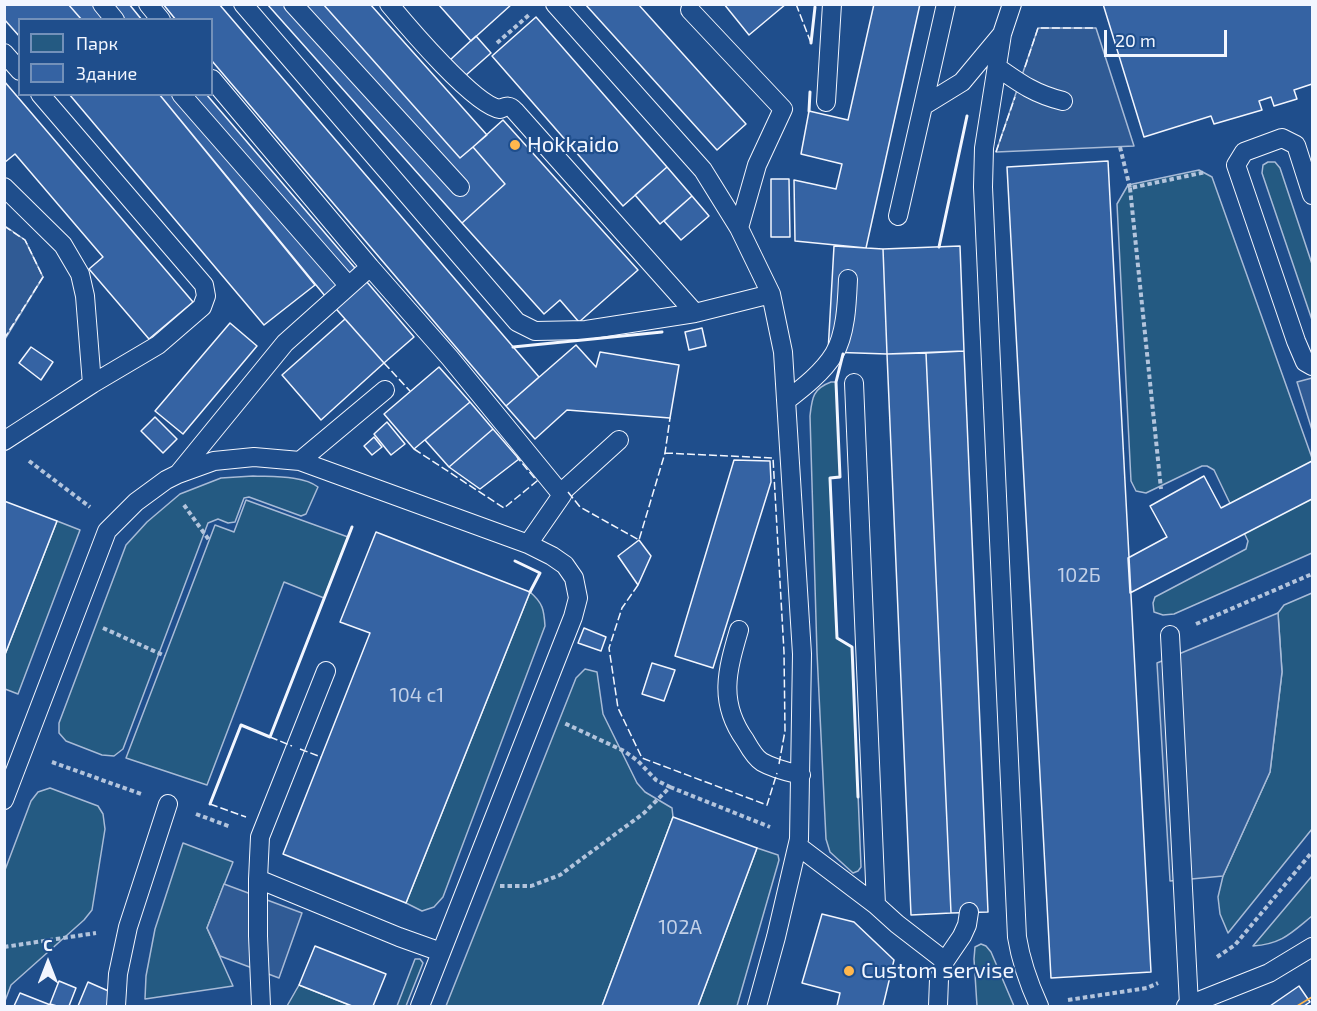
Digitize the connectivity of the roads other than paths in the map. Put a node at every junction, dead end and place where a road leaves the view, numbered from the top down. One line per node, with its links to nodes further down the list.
1 (102, 4): 11 (lane)
2 (148, 4): 12 (lane)
3 (243, 4): 32 (lane)
4 (293, 4): 24 (lane)
5 (388, 4): 32 (lane)
6 (555, 4): 27 (lane)
7 (832, 4): 21 (lane)
8 (946, 4): 22 (lane)
9 (1012, 4): 13 (lane)
10 (690, 10): 27 (lane)
11 (113, 18)
12 (159, 18)
13 (1002, 34): 15 (lane); 22 (lane)
14 (4, 53): 16 (lane)
15 (997, 67): 20 (lane); 62 (lane)
16 (18, 69)
17 (213, 80): 28 (lane)
18 (42, 96): 35 (lane)
19 (183, 96): 30 (lane)
20 (1063, 100)
21 (826, 102)
22 (923, 106): 26 (lane)
23 (4, 187): 35 (lane)
24 (460, 187)
25 (1312, 195): 33 (lane)
26 (898, 216)
27 (740, 228): 31 (lane)
28 (370, 267): 30 (lane); 42 (lane)
29 (848, 279): 37 (lane)
30 (348, 285): 41 (lane)
31 (771, 294): 32 (lane); 37 (lane)
32 (695, 313)
33 (1312, 366)
34 (854, 383): 52 (lane)
35 (92, 384): 39 (lane)
36 (386, 390): 40 (lane)
37 (787, 400): 47 (lane)
38 (619, 440): 42 (lane)
39 (4, 441)
40 (300, 461): 41 (lane); 43 (lane)
41 (172, 477): 48 (lane)
42 (562, 495): 43 (lane)
43 (528, 544): 55 (lane)
44 (740, 630): 47 (lane)
45 (1170, 635): 63 (lane)
46 (327, 671): 51 (lane)
47 (801, 775): 50 (lane)
48 (4, 800)
49 (168, 804): 57 (lane)
50 (799, 842): 52 (lane); 60 (lane)
51 (258, 879): 55 (lane); 58 (lane)
52 (876, 905): 56 (lane)
53 (969, 912): 56 (lane)
54 (1312, 947): 63 (lane)
55 (441, 952): 59 (lane)
56 (945, 961): 61 (lane)
57 (116, 1006)
58 (261, 1006)
59 (420, 1006)
60 (757, 1006)
61 (938, 1006)
62 (1039, 1006)
63 (1187, 1006)

